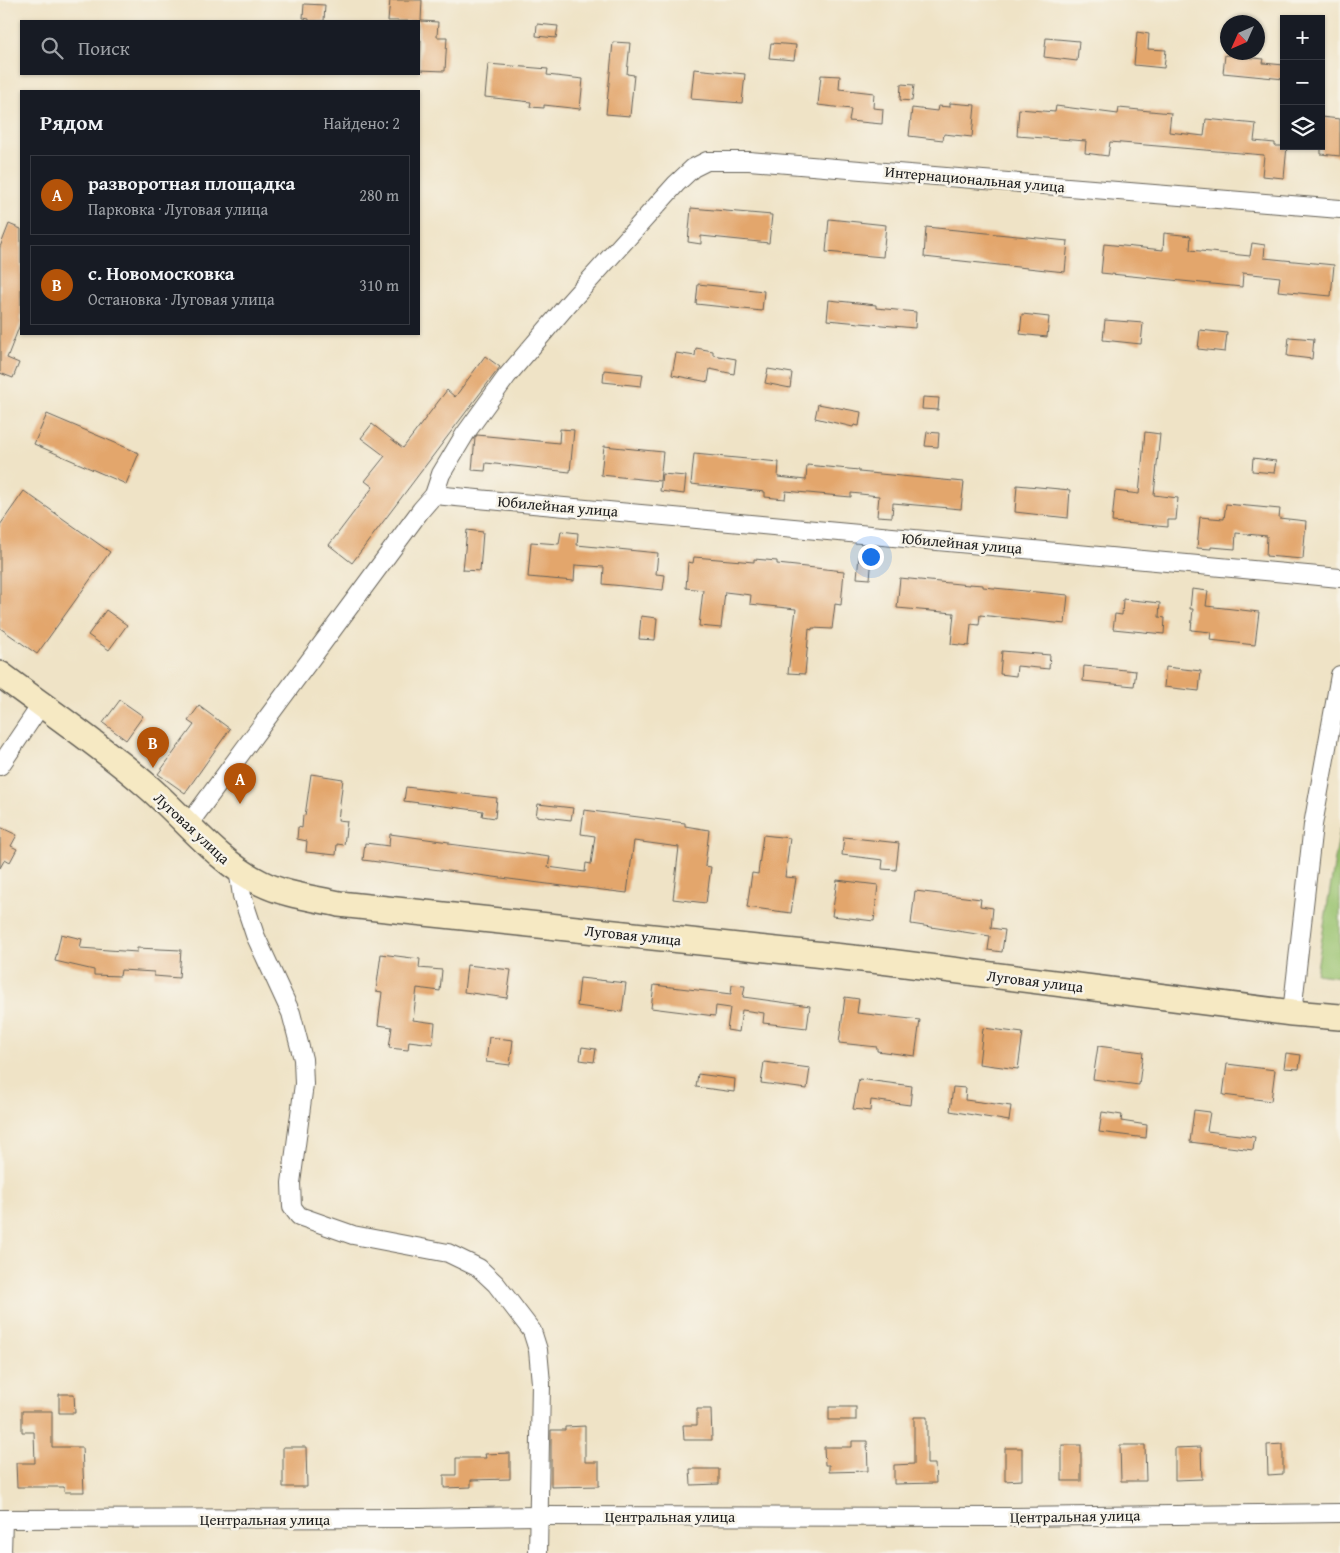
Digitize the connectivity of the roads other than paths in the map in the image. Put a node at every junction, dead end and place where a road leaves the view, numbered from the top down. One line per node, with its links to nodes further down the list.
1 (1340, 209): 2 (street, Интернациональная улица)
2 (434, 494): 3 (street, Юбилейная улица); 8 (street, Интернациональная улица)
3 (1340, 578)
4 (0, 674): 6 (street, Луговая улица)
5 (1340, 675): 10 (street)
6 (41, 705): 7 (street); 8 (street, Луговая улица)
7 (0, 766)
8 (188, 825): 9 (street, Луговая улица)
9 (238, 869): 10 (street, Луговая улица); 13 (street)
10 (1292, 1013): 11 (street, Луговая улица)
11 (1340, 1017)
12 (1340, 1513): 13 (street, Центральная улица)
13 (538, 1516): 14 (street, Центральная улица); 16 (street)
14 (1, 1519): 15 (street)
15 (2, 1553)
16 (538, 1553)

